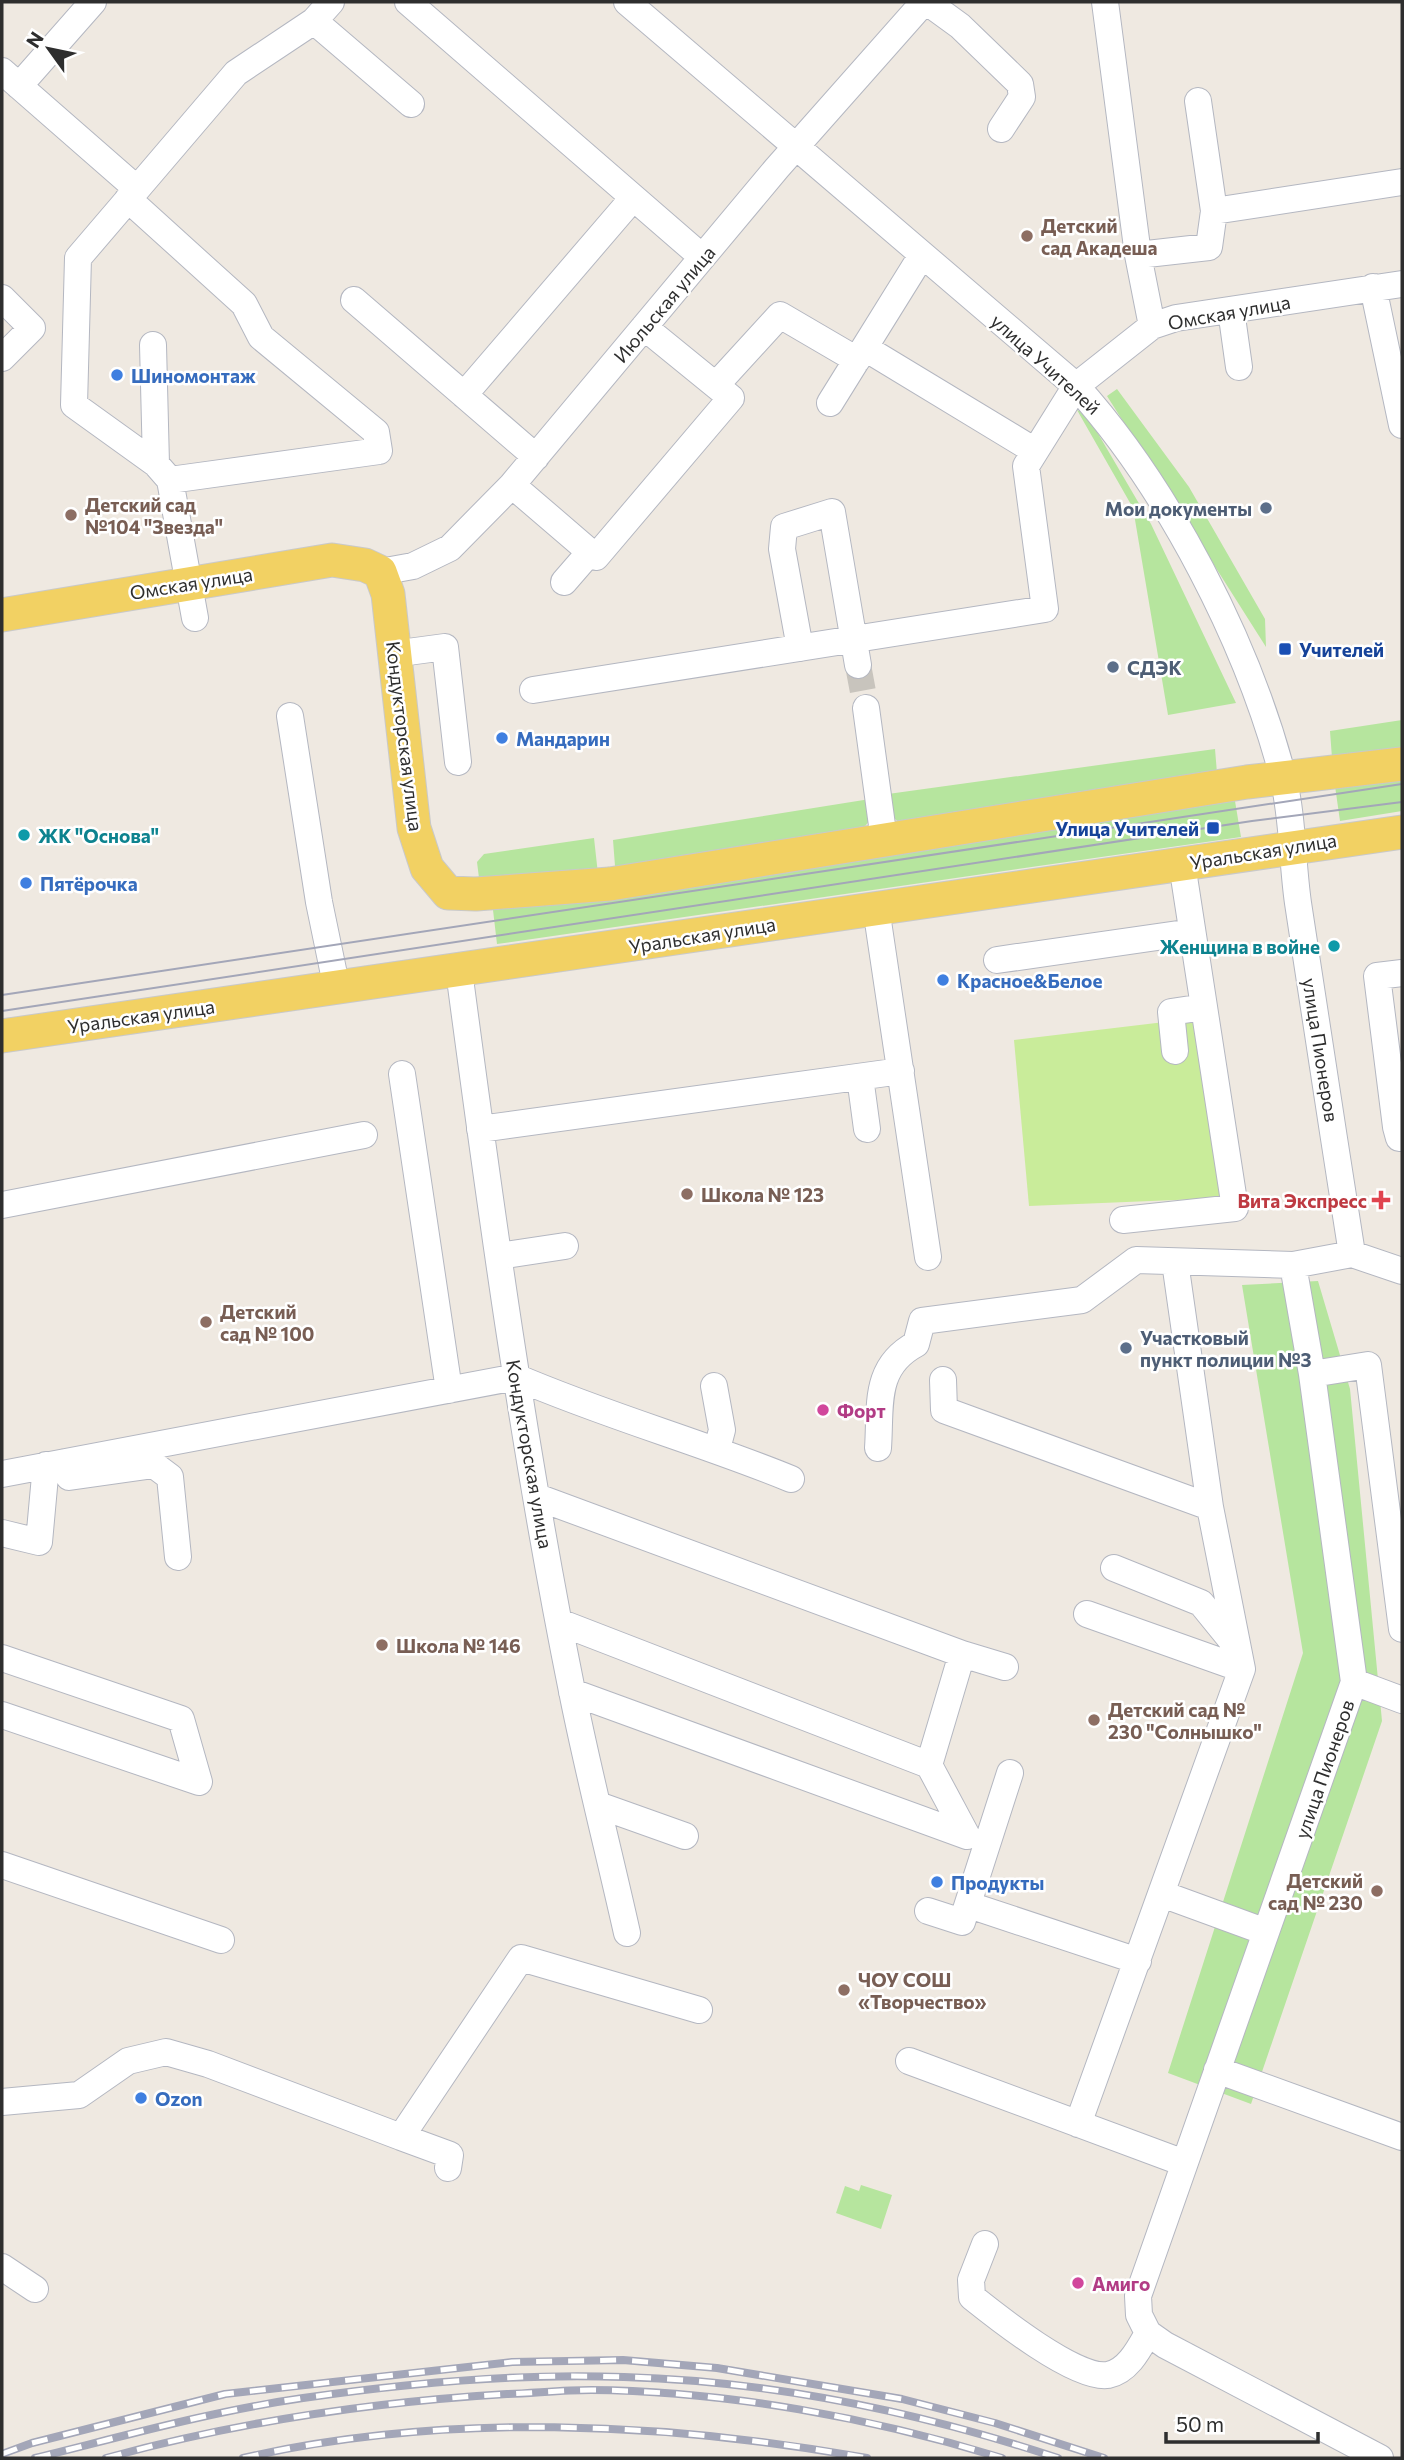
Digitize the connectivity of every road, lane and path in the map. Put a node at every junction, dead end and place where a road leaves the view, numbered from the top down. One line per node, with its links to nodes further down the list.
1 (93, 2): 7 (street)
2 (408, 2): 14 (street)
3 (627, 2): 11 (street, улица Учителей)
4 (926, 2): 10 (street); 11 (street, Июльская улица)
5 (1105, 2): 17 (street)
6 (322, 11): 9 (street); 13 (street)
7 (10, 78): 13 (street)
8 (1198, 101): 15 (street)
9 (411, 104)
10 (1001, 129)
11 (795, 146): 16 (street, улица Учителей); 18 (street, Июльская улица)
12 (1402, 182): 15 (street)
13 (132, 194): 37 (street); 37 (street)
14 (633, 198): 18 (street); 31 (street)
15 (1214, 211): 17 (street)
16 (922, 255): 27 (street); 30 (street, улица Учителей)
17 (1138, 255): 24 (street)
18 (702, 257): 25 (street, Июльская улица)
19 (1402, 284): 20 (street, Омская улица)
20 (1373, 288): 23 (street, Омская улица); 34 (street)
21 (2, 298): 28 (street)
22 (354, 300): 31 (street)
23 (1231, 310): 24 (street, Омская улица); 29 (street)
24 (1152, 326): 30 (street, Омская улица)
25 (644, 327): 32 (street); 36 (street, Июльская улица)
26 (153, 345): 37 (street)
27 (861, 354): 32 (street); 33 (street); 35 (street)
28 (2, 358)
29 (1239, 367)
30 (1076, 386): 35 (street, Омская улица); 53 (street, улица Учителей)
31 (464, 395): 36 (street)
32 (729, 397): 39 (street)
33 (830, 403)
34 (1402, 425)
35 (1035, 451): 46 (street)
36 (536, 457): 38 (street, Июльская улица)
37 (163, 472): 42 (street)
38 (512, 485): 39 (street); 40 (street, Июльская улица)
39 (590, 552): 41 (street)
40 (380, 572): 42 (main road, Омская улица); 47 (main road, Кондукторская улица)
41 (564, 582)
42 (190, 583): 43 (main road, Омская улица); 44 (street)
43 (2, 615)
44 (195, 618)
45 (800, 648): 46 (street); 46 (street); 48 (street)
46 (856, 652)
47 (393, 654): 51 (street); 55 (main road, Кондукторская улица)
48 (533, 690)
49 (866, 708): 55 (street)
50 (290, 716): 63 (street)
51 (458, 762)
52 (1402, 764): 53 (main road)
53 (1283, 778): 55 (main road); 56 (street, улица Учителей)
54 (1402, 832): 56 (main road, Уральская улица)
55 (884, 840)
56 (1293, 847): 57 (main road, Уральская улица); 77 (street, улица Пионеров)
57 (1182, 864): 58 (main road, Уральская улица); 59 (street)
58 (876, 908): 61 (main road, Уральская улица); 67 (street)
59 (1192, 932): 60 (street); 64 (street)
60 (997, 960)
61 (459, 971): 63 (main road, Уральская улица); 70 (street, Кондукторская улица)
62 (1402, 973): 73 (street)
63 (337, 989): 65 (main road, Уральская улица)
64 (1204, 1007): 66 (street); 75 (street)
65 (2, 1037)
66 (1175, 1051)
67 (901, 1072): 69 (street); 79 (street)
68 (402, 1074): 87 (street)
69 (860, 1077): 70 (street); 71 (street)
70 (480, 1129): 78 (street, Кондукторская улица)
71 (867, 1129)
72 (363, 1135): 74 (street)
73 (1402, 1138)
74 (2, 1205)
75 (1123, 1220)
76 (565, 1246): 78 (street)
77 (1352, 1254): 81 (street); 82 (street)
78 (499, 1256): 84 (street, Кондукторская улица)
79 (928, 1257)
80 (1175, 1262): 81 (street); 88 (street); 94 (street)
81 (1293, 1265): 83 (street, улица Пионеров)
82 (1402, 1271)
83 (1312, 1374): 100 (street); 105 (street, улица Пионеров)
84 (516, 1377): 87 (street); 89 (street); 93 (street, Кондукторская улица)
85 (943, 1380): 94 (street)
86 (714, 1386): 89 (street)
87 (450, 1390): 90 (street)
88 (878, 1448)
89 (717, 1449): 92 (street)
90 (55, 1464): 91 (street); 95 (street); 96 (street)
91 (2, 1474)
92 (791, 1479)
93 (537, 1497): 99 (street, Кондукторская улица); 101 (street)
94 (1210, 1507): 103 (street)
95 (2, 1533)
96 (178, 1557)
97 (1114, 1568): 103 (street)
98 (1087, 1614): 103 (street)
99 (559, 1622): 106 (street, Кондукторская улица); 109 (street)
100 (1402, 1629)
101 (962, 1654): 104 (street); 109 (street)
102 (2, 1658): 108 (street)
103 (1239, 1658): 114 (street)
104 (1005, 1667)
105 (1354, 1682): 107 (street); 117 (street, улица Пионеров)
106 (572, 1692): 109 (street); 111 (street, Кондукторская улица)
107 (1402, 1700)
108 (2, 1715)
109 (929, 1765)
110 (1010, 1773): 115 (street)
111 (598, 1805): 112 (street); 118 (street, Кондукторская улица)
112 (685, 1836)
113 (2, 1866): 119 (street)
114 (1162, 1894): 117 (street); 120 (street)
115 (969, 1905): 116 (street); 120 (street)
116 (928, 1911)
117 (1266, 1932): 123 (street, улица Пионеров)
118 (627, 1933)
119 (222, 1940)
120 (1138, 1961): 125 (street)
121 (699, 2011): 126 (street)
122 (909, 2061): 125 (street)
123 (1217, 2070): 127 (street); 128 (street, улица Пионеров)
124 (2, 2102): 126 (street)
125 (1078, 2124): 128 (street)
126 (401, 2137): 129 (street)
127 (1402, 2137)
128 (1184, 2163): 133 (street, улица Пионеров)
129 (448, 2168)
130 (985, 2244): 133 (street)
131 (2, 2267): 132 (street)
132 (35, 2289)
133 (1148, 2333): 134 (street)
134 (1380, 2458)

